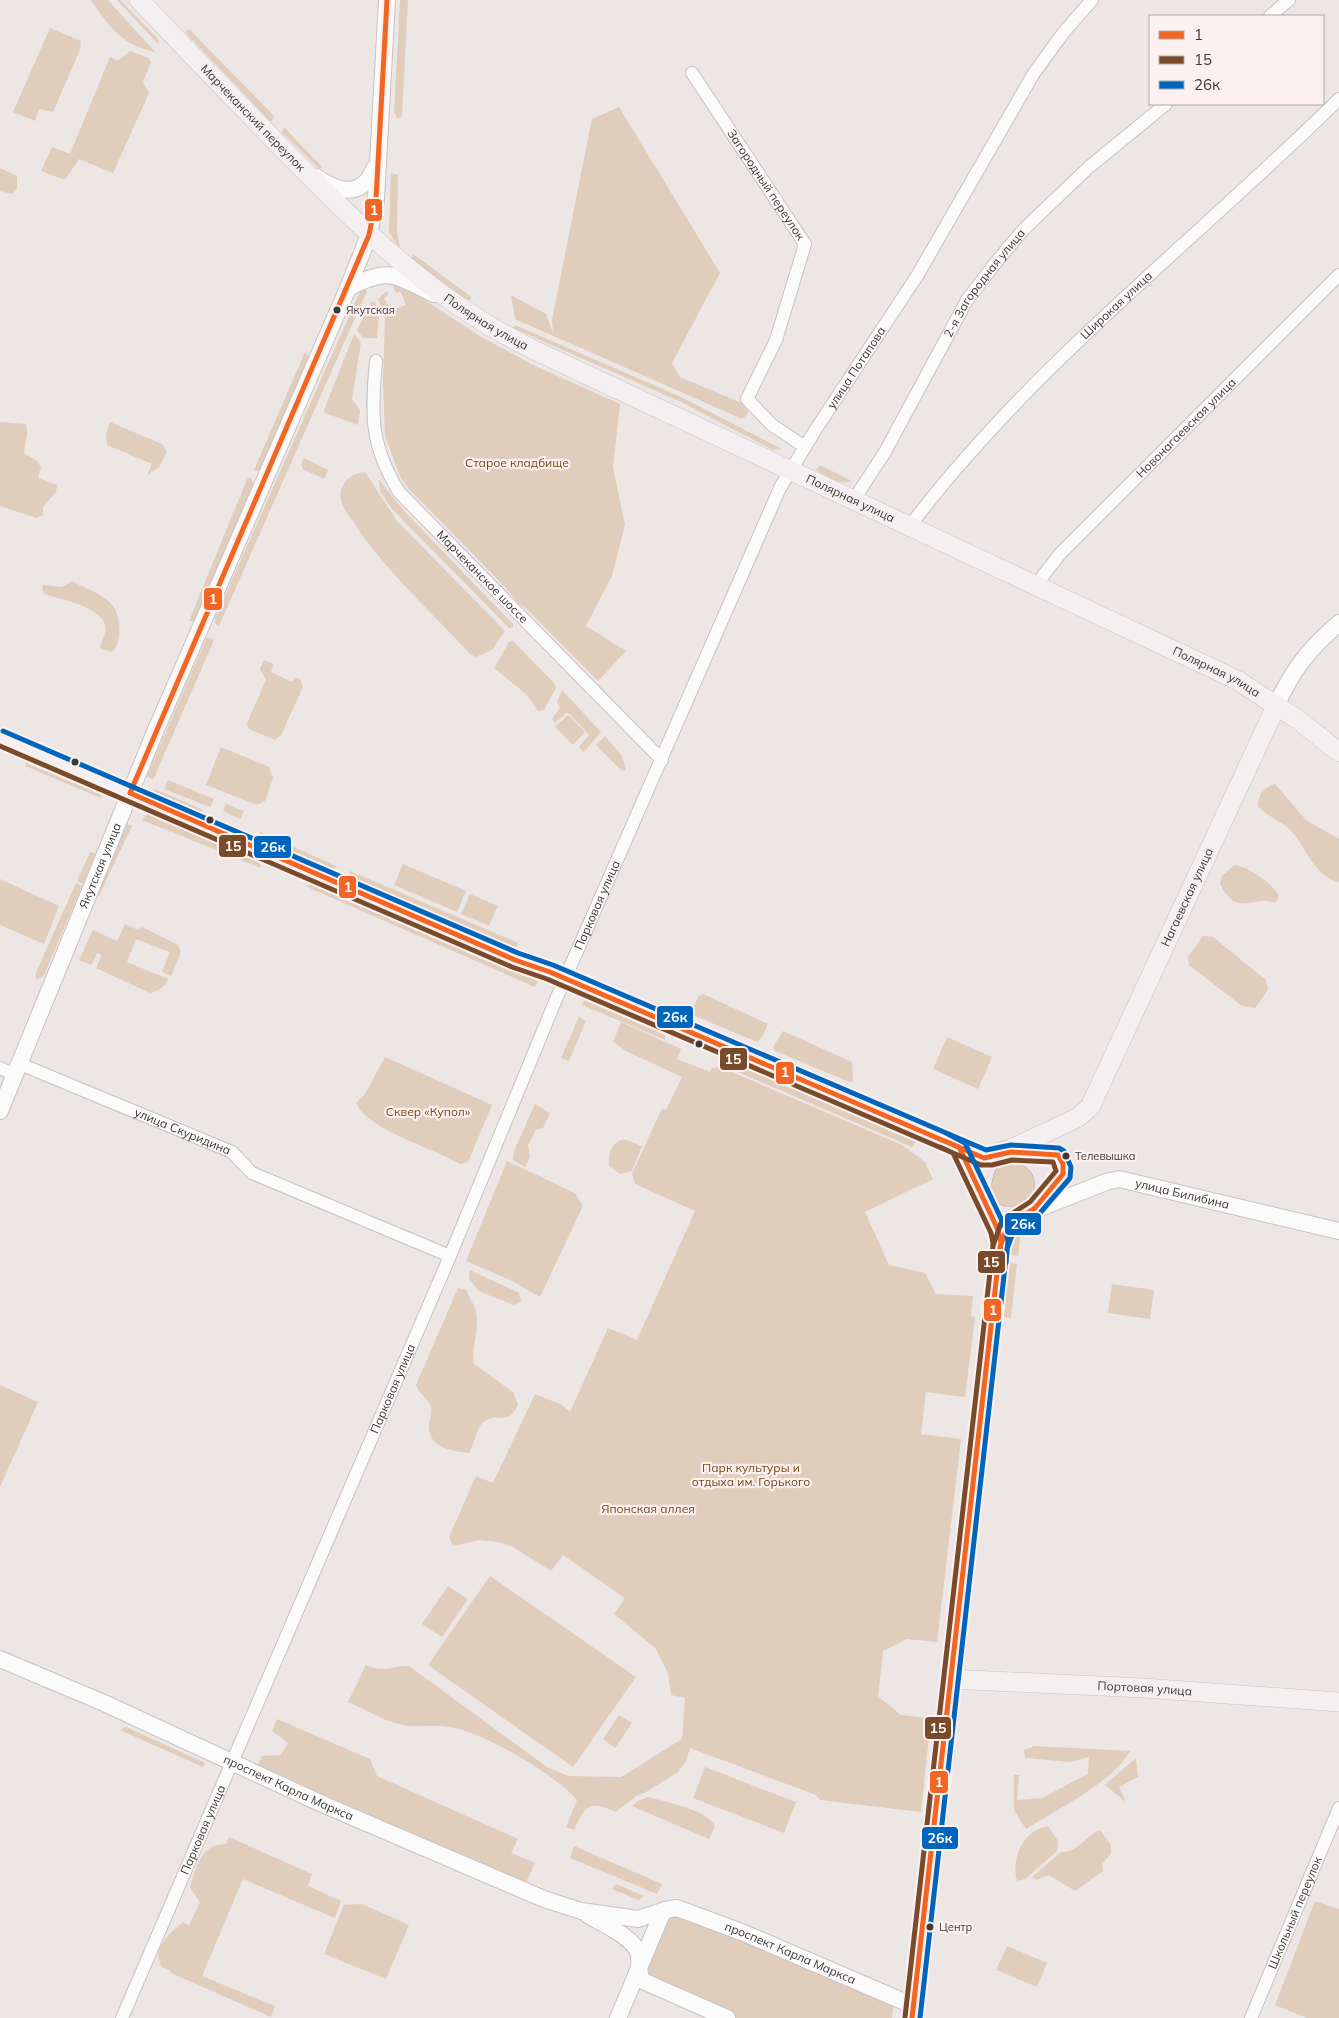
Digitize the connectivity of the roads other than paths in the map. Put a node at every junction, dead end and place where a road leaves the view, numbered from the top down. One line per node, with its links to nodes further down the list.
1 (139, 0): 10 (main road, Марчеканский переулок)
2 (387, 0): 9 (street)
3 (1092, 0): 16 (street, улица Потапова)
4 (1289, 0): 5 (street)
5 (1271, 15)
6 (692, 74): 16 (street, Загородный переулок)
7 (1339, 99): 19 (street, Широкая улица)
8 (1165, 105): 18 (street, 2-я Загородная улица)
9 (378, 164): 10 (street); 11 (street)
10 (300, 168): 11 (main road, Марчеканский переулок)
11 (369, 235): 13 (street, Якутская улица); 14 (main road, Полярная улица)
12 (1339, 275): 20 (street, Новонагаевская улица)
13 (348, 288): 14 (street); 26 (street, Якутская улица)
14 (447, 300): 17 (main road, Полярная улица)
15 (376, 361): 25 (street, Марчеканское шоссе)
16 (805, 447): 17 (street, улица Потапова)
17 (789, 471): 18 (main road, Полярная улица); 25 (street, улица Потапова)
18 (853, 502): 19 (main road, Полярная улица)
19 (909, 527): 20 (main road, Полярная улица)
20 (1039, 587): 22 (main road, Полярная улица)
21 (1339, 623): 22 (street, Нагаевская улица)
22 (1276, 706): 24 (main road, Полярная улица); 30 (main road, Нагаевская улица)
23 (0, 738): 26 (main road)
24 (1339, 752)
25 (662, 760): 27 (street, Парковая улица)
26 (130, 793): 27 (main road); 28 (street, Якутская улица)
27 (565, 979): 31 (main road); 39 (street, Парковая улица)
28 (12, 1069): 29 (street, Якутская улица); 39 (street, улица Скуридина)
29 (0, 1111)
30 (1054, 1129): 32 (main road, Нагаевская улица); 33 (main road)
31 (959, 1147): 32 (main road); 35 (main road)
32 (999, 1155): 33 (main road); 35 (main road)
33 (1042, 1171): 34 (street); 36 (main road)
34 (1083, 1191): 36 (street, улица Билибина); 37 (street, улица Билибина)
35 (983, 1198): 36 (main road); 38 (main road)
36 (1026, 1213): 38 (main road)
37 (1339, 1231)
38 (1000, 1247): 41 (main road)
39 (450, 1256): 43 (street, Парковая улица)
40 (0, 1659): 43 (street, проспект Карла Маркса)
41 (950, 1679): 42 (main road, Портовая улица); 48 (main road)
42 (1339, 1702)
43 (232, 1762): 46 (street, проспект Карла Маркса); 49 (street, Парковая улица)
44 (1339, 1808): 52 (street, Школьный переулок)
45 (665, 1910): 46 (street, проспект Карла Маркса); 47 (street); 48 (street, проспект Карла Маркса)
46 (581, 1911): 47 (street, проспект Карла Маркса)
47 (638, 1969): 50 (street); 51 (street)
48 (913, 2012)
49 (122, 2018)
50 (618, 2018)
51 (727, 2018)
52 (1251, 2018)

